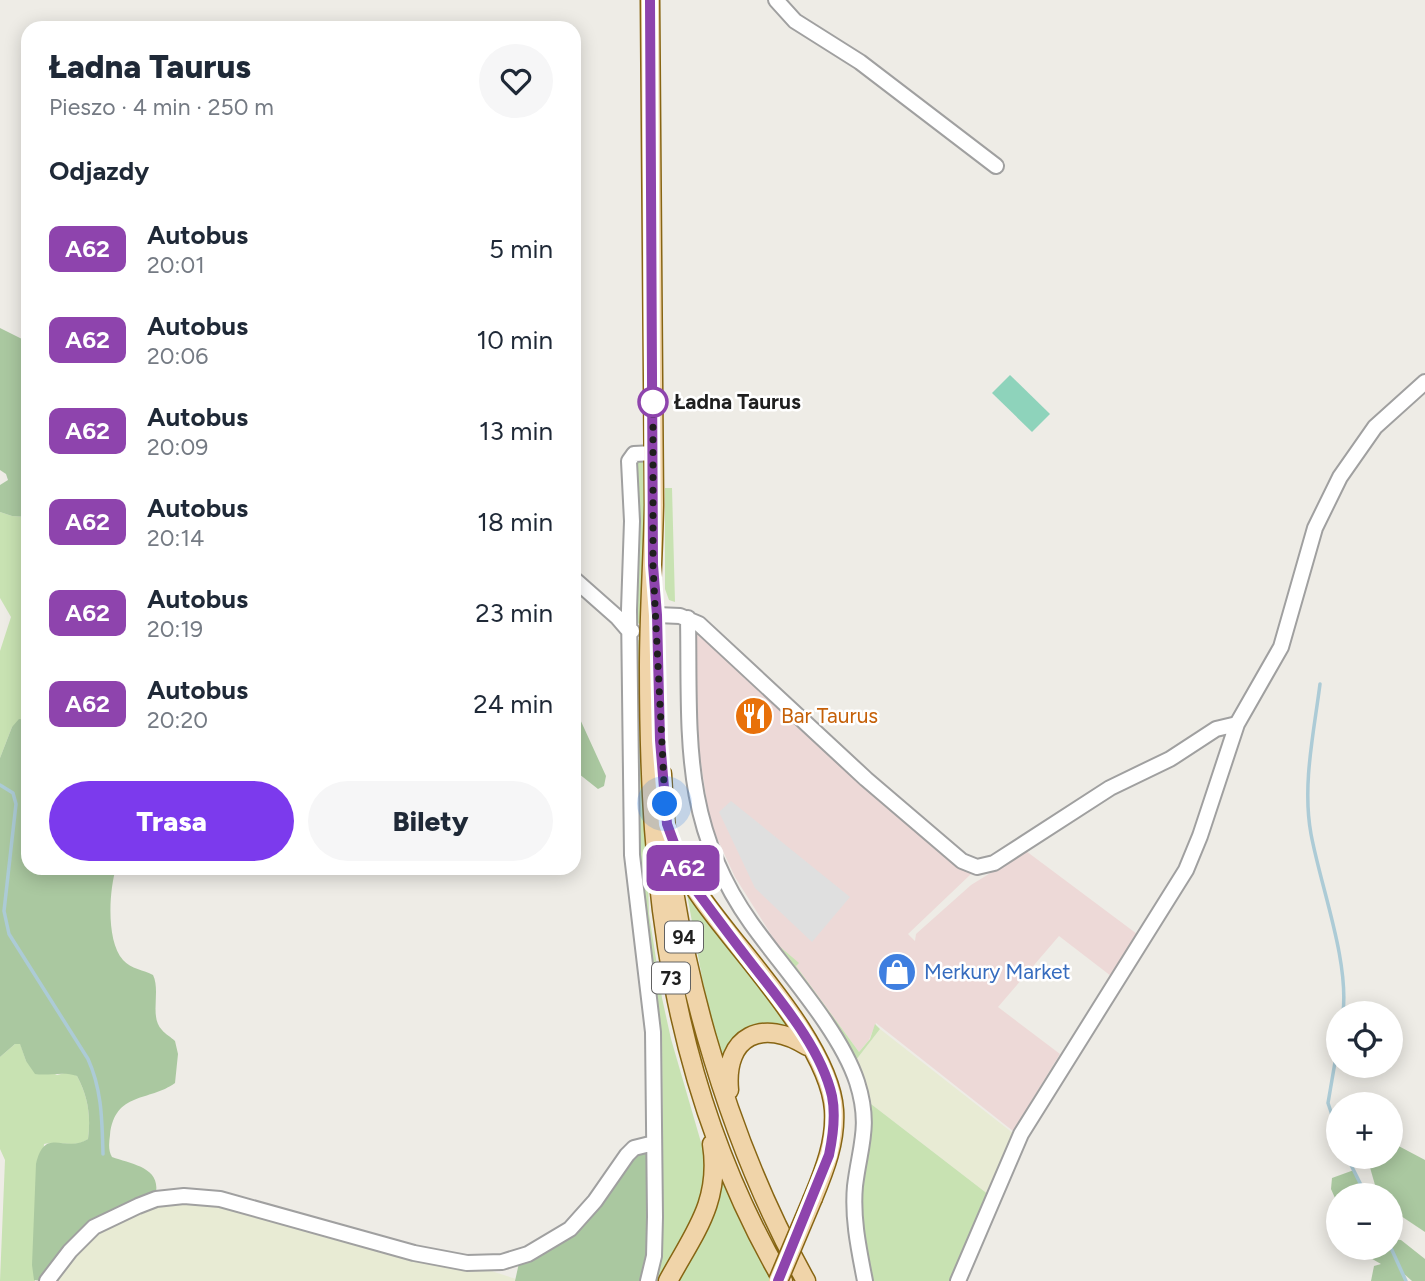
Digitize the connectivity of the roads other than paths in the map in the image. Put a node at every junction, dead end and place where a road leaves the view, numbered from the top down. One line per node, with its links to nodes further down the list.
1 (650, 0): 5 (main road, 73)
2 (776, 0): 3 (street)
3 (996, 166)
4 (1425, 382): 10 (street)
5 (654, 453): 8 (main road, 73); 9 (street)
6 (581, 585): 9 (street)
7 (688, 618): 8 (street); 10 (street); 22 (street)
8 (654, 623): 9 (street); 11 (main road, 73); 13 (main road, 73)
9 (629, 631): 15 (street)
10 (1237, 724): 23 (street)
11 (667, 824): 12 (main road, 73); 14 (main road, 94)
12 (812, 1050): 14 (main road); 19 (main road, 73, bridge)
13 (704, 1102): 18 (main road, 73); 20 (main road)
14 (736, 1125): 21 (main road, 94)
15 (654, 1143): 16 (street); 17 (street)
16 (47, 1281)
17 (648, 1281)
18 (668, 1281)
19 (778, 1281)
20 (783, 1281)
21 (806, 1281)
22 (865, 1281)
23 (958, 1281)

